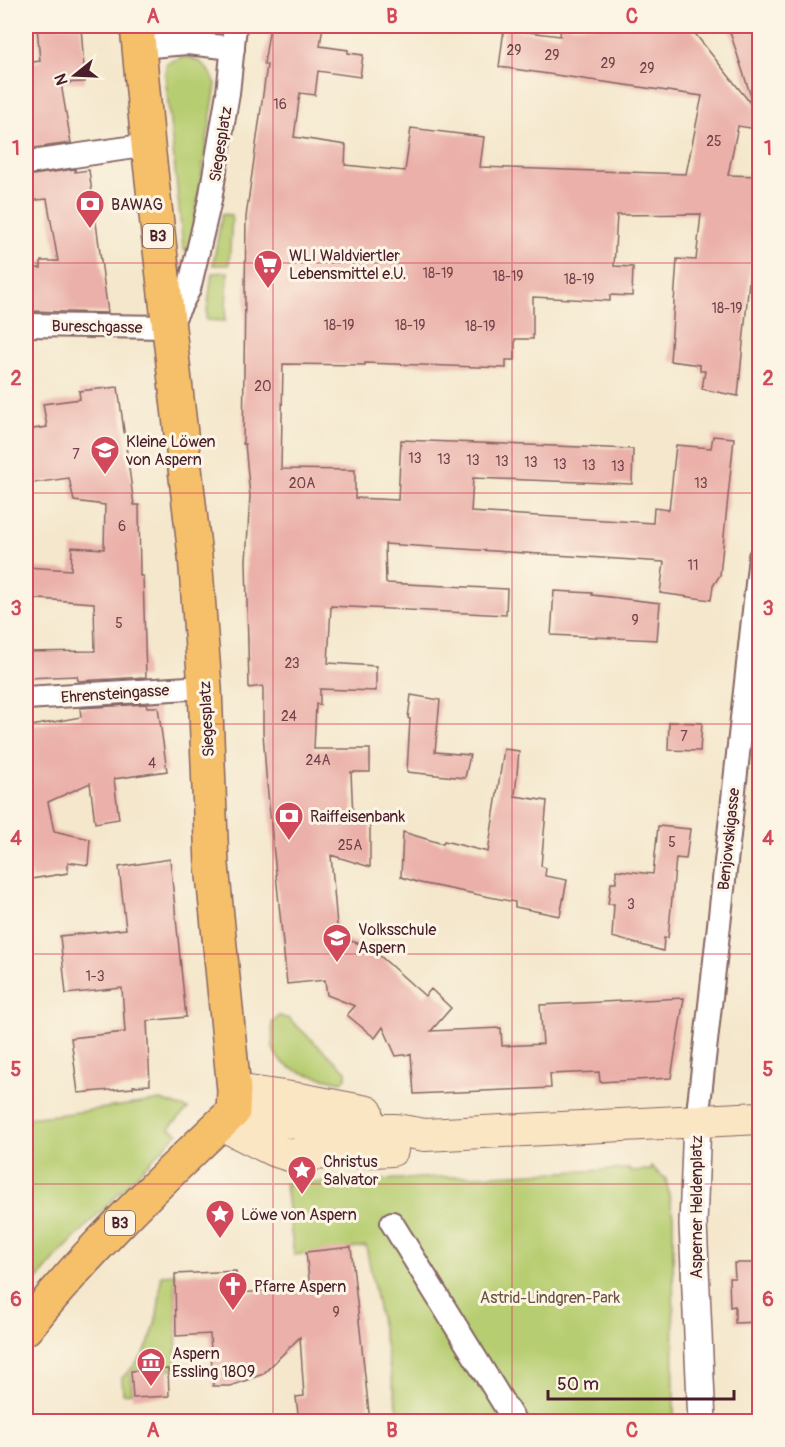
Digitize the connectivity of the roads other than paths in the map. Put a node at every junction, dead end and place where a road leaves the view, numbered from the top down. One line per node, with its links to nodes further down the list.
1 (138, 36): 2 (street, Siegesplatz); 3 (main road, Siegesplatz / B3)
2 (234, 37): 6 (street, Siegesplatz)
3 (148, 145): 4 (street); 6 (main road, Siegesplatz / B3)
4 (26, 163)
5 (26, 326): 6 (street, Bureschgasse)
6 (169, 327): 8 (main road, Siegesplatz / B3)
7 (759, 557): 12 (street, Benjowskigasse)
8 (205, 687): 9 (street, Ehrensteingasse); 10 (main road, Siegesplatz / B3)
9 (26, 699)
10 (230, 1109): 13 (main road); 13 (main road, Asperner Heldenplatz); 15 (main road, B3)
11 (759, 1118): 12 (main road)
12 (697, 1122): 13 (main road, Asperner Heldenplatz); 17 (street, Asperner Heldenplatz)
13 (425, 1135)
14 (392, 1223): 16 (street)
15 (26, 1328)
16 (515, 1422)
17 (702, 1422)

